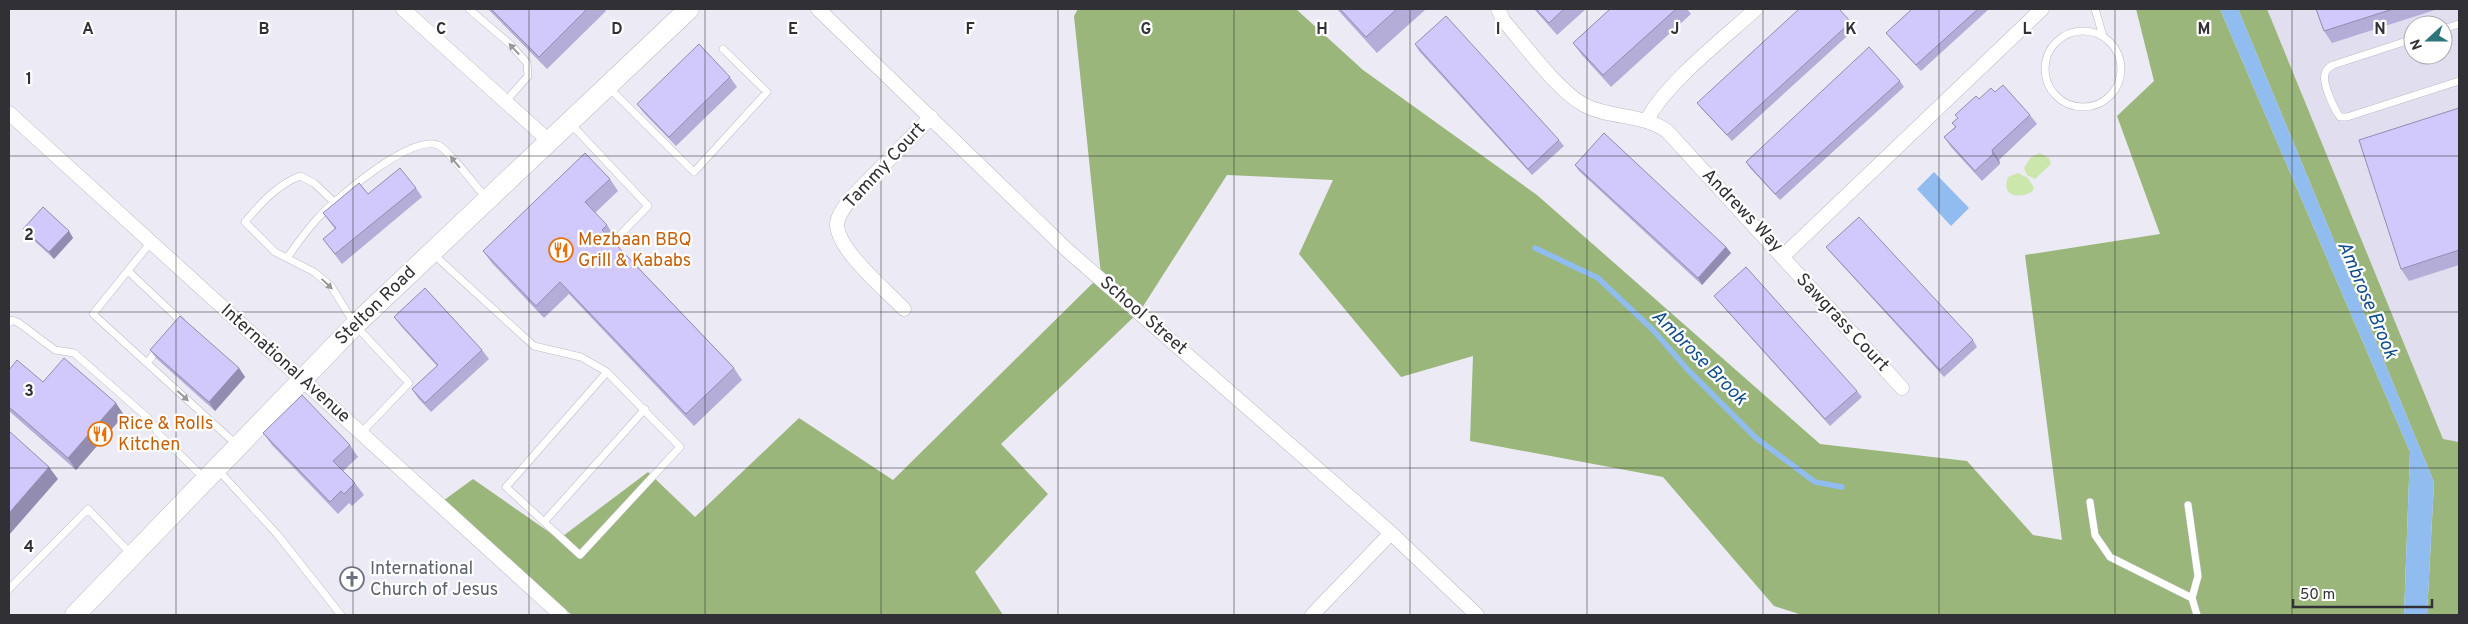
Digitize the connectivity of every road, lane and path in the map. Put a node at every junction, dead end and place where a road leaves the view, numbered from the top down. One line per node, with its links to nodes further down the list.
1 (403, 9): 14 (street)
2 (469, 9): 14 (lane, one-way to 2)
3 (687, 9): 13 (main road, Stelton Road)
4 (818, 9): 16 (street, School Street)
5 (1498, 9): 17 (street, Andrews Way)
6 (1756, 9): 17 (street)
7 (2042, 9): 25 (street, Andrews Way)
8 (2095, 9): 9 (lane)
9 (2103, 36): 9 (lane)
10 (2403, 42): 12 (lane)
11 (723, 49): 13 (lane)
12 (2459, 81)
13 (606, 86): 18 (main road, Stelton Road)
14 (505, 102): 19 (street)
15 (9, 113): 23 (street, International Avenue)
16 (930, 118): 28 (street, Tammy Court); 44 (street, School Street)
17 (1647, 120): 25 (street, Andrews Way)
18 (569, 122): 19 (main road, Stelton Road); 22 (lane)
19 (549, 141): 20 (main road, Stelton Road)
20 (488, 199): 21 (lane, one-way to 21); 24 (main road, Stelton Road)
21 (334, 202): 26 (lane); 26 (lane)
22 (621, 234)
23 (151, 242): 27 (lane); 35 (street, International Avenue)
24 (432, 252): 30 (main road, Stelton Road); 34 (lane)
25 (1782, 257): 36 (street, Sawgrass Court)
26 (286, 258): 30 (lane, one-way to 30)
27 (128, 271): 31 (lane); 33 (lane)
28 (904, 309)
29 (9, 323): 40 (lane)
30 (355, 325): 35 (main road, Stelton Road); 38 (lane)
31 (175, 328)
32 (164, 342): 33 (lane)
33 (147, 364): 39 (lane, one-way to 39)
34 (607, 372): 37 (lane); 43 (lane)
35 (301, 379): 38 (street, International Avenue); 39 (main road, Stelton Road)
36 (1902, 388)
37 (645, 409): 43 (lane); 43 (lane)
38 (361, 433): 50 (street, International Avenue)
39 (238, 445): 40 (main road, Stelton Road)
40 (211, 474): 45 (main road, Stelton Road); 49 (lane)
41 (2090, 502): 47 (lane)
42 (2188, 505): 47 (lane)
43 (544, 522)
44 (1391, 533): 51 (street); 52 (street, School Street)
45 (132, 555): 46 (lane); 48 (main road, Stelton Road)
46 (9, 589)
47 (2192, 598): 53 (lane)
48 (82, 613)
49 (341, 615)
50 (561, 615)
51 (1312, 615)
52 (1477, 615)
53 (2197, 615)

